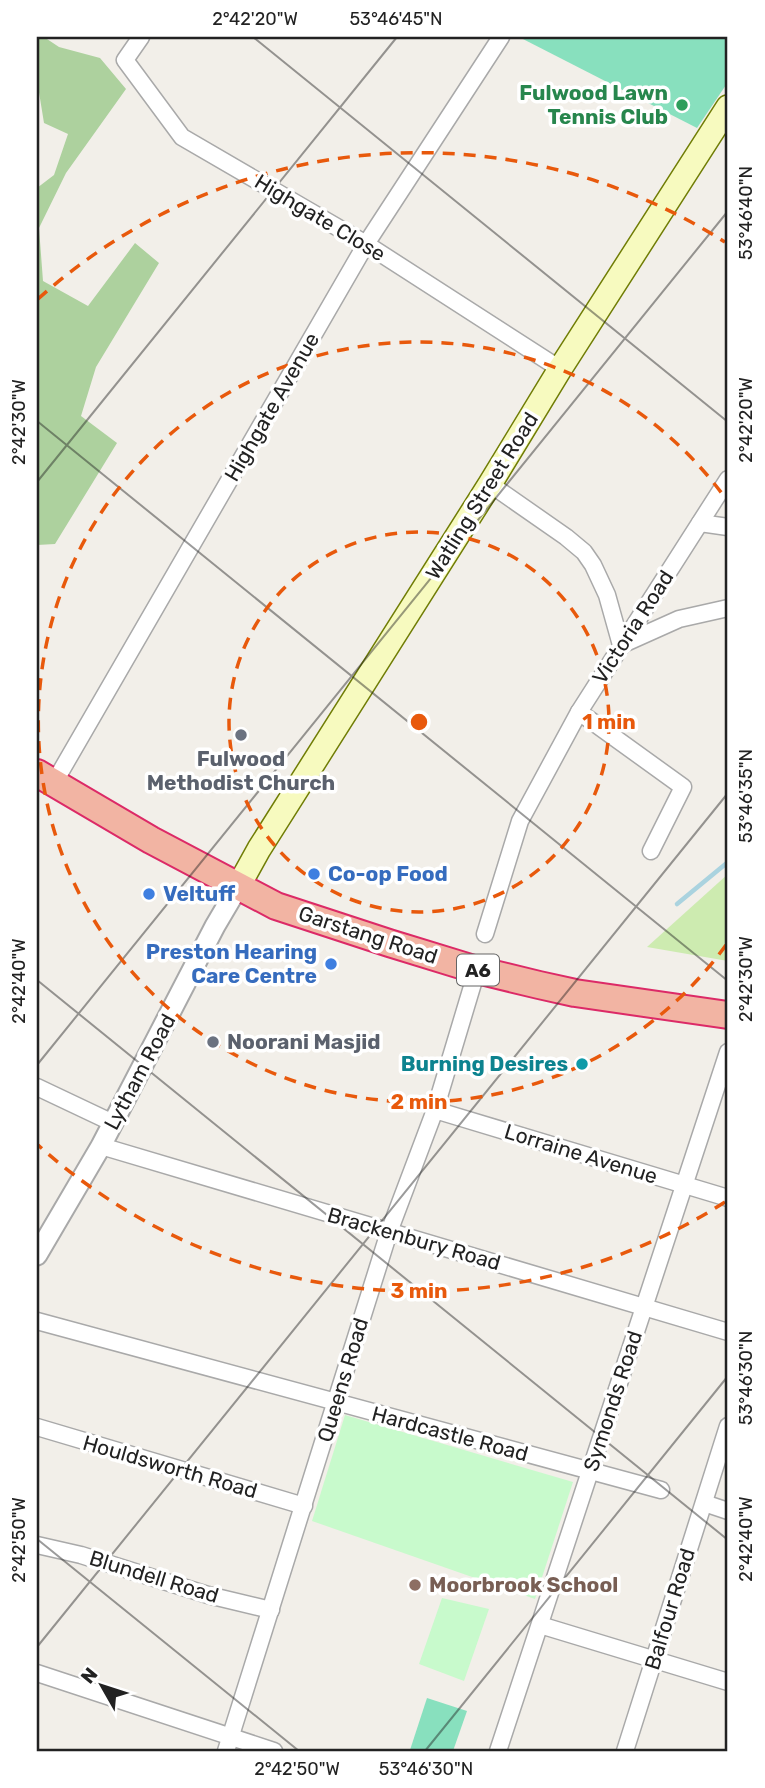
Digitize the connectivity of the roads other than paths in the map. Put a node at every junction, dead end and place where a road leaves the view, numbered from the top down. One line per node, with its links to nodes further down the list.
1 (141, 37): 4 (street, Highgate Close)
2 (502, 37): 4 (street, Highgate Avenue)
3 (728, 107): 5 (main road, Watling Street Road)
4 (366, 244): 5 (street, Highgate Close); 13 (street, Highgate Avenue)
5 (560, 369): 7 (main road, Watling Street Road)
6 (728, 479): 8 (street, Victoria Road)
7 (490, 484): 11 (street); 15 (main road, Watling Street Road)
8 (700, 523): 9 (street); 11 (street, Victoria Road)
9 (728, 527)
10 (728, 608): 11 (street)
11 (621, 645): 12 (street, Victoria Road)
12 (579, 712): 14 (street); 16 (street, Victoria Road)
13 (45, 778): 15 (highway, Garstang Road / A6)
14 (651, 851)
15 (238, 887): 17 (highway, Garstang Road / A6); 22 (street, Lytham Road)
16 (485, 934)
17 (477, 970): 18 (highway, Garstang Road / A6); 21 (street, Queens Road)
18 (728, 1015)
19 (728, 1052): 24 (street, Symonds Road)
20 (37, 1087): 22 (street)
21 (435, 1110): 24 (street, Lorraine Avenue); 26 (street, Queens Road)
22 (113, 1124): 23 (street, Lytham Road)
23 (101, 1146): 26 (street, Brackenbury Road); 27 (street, Lytham Road)
24 (684, 1186): 25 (street, Lorraine Avenue); 28 (street, Symonds Road)
25 (728, 1198)
26 (389, 1233): 28 (street, Brackenbury Road); 31 (street, Queens Road)
27 (37, 1255)
28 (645, 1306): 30 (street, Brackenbury Road); 34 (street, Symonds Road)
29 (37, 1321): 31 (street, Hardcastle Road)
30 (728, 1332)
31 (336, 1403): 34 (street, Hardcastle Road); 37 (street, Queens Road)
32 (728, 1426): 36 (street, Balfour Road)
33 (37, 1427): 37 (street, Houldsworth Road)
34 (590, 1472): 35 (street, Hardcastle Road); 41 (street, Symonds Road)
35 (661, 1490)
36 (704, 1503): 38 (street); 42 (street, Balfour Road)
37 (303, 1506): 40 (street, Queens Road)
38 (728, 1511)
39 (37, 1545): 40 (street, Blundell Road)
40 (271, 1610): 45 (street, Queens Road)
41 (540, 1625): 42 (street); 47 (street, Symonds Road)
42 (654, 1660): 44 (street); 48 (street, Balfour Road)
43 (37, 1673): 45 (street)
44 (728, 1682)
45 (228, 1745): 46 (street)
46 (274, 1751)
47 (498, 1751)
48 (625, 1751)

